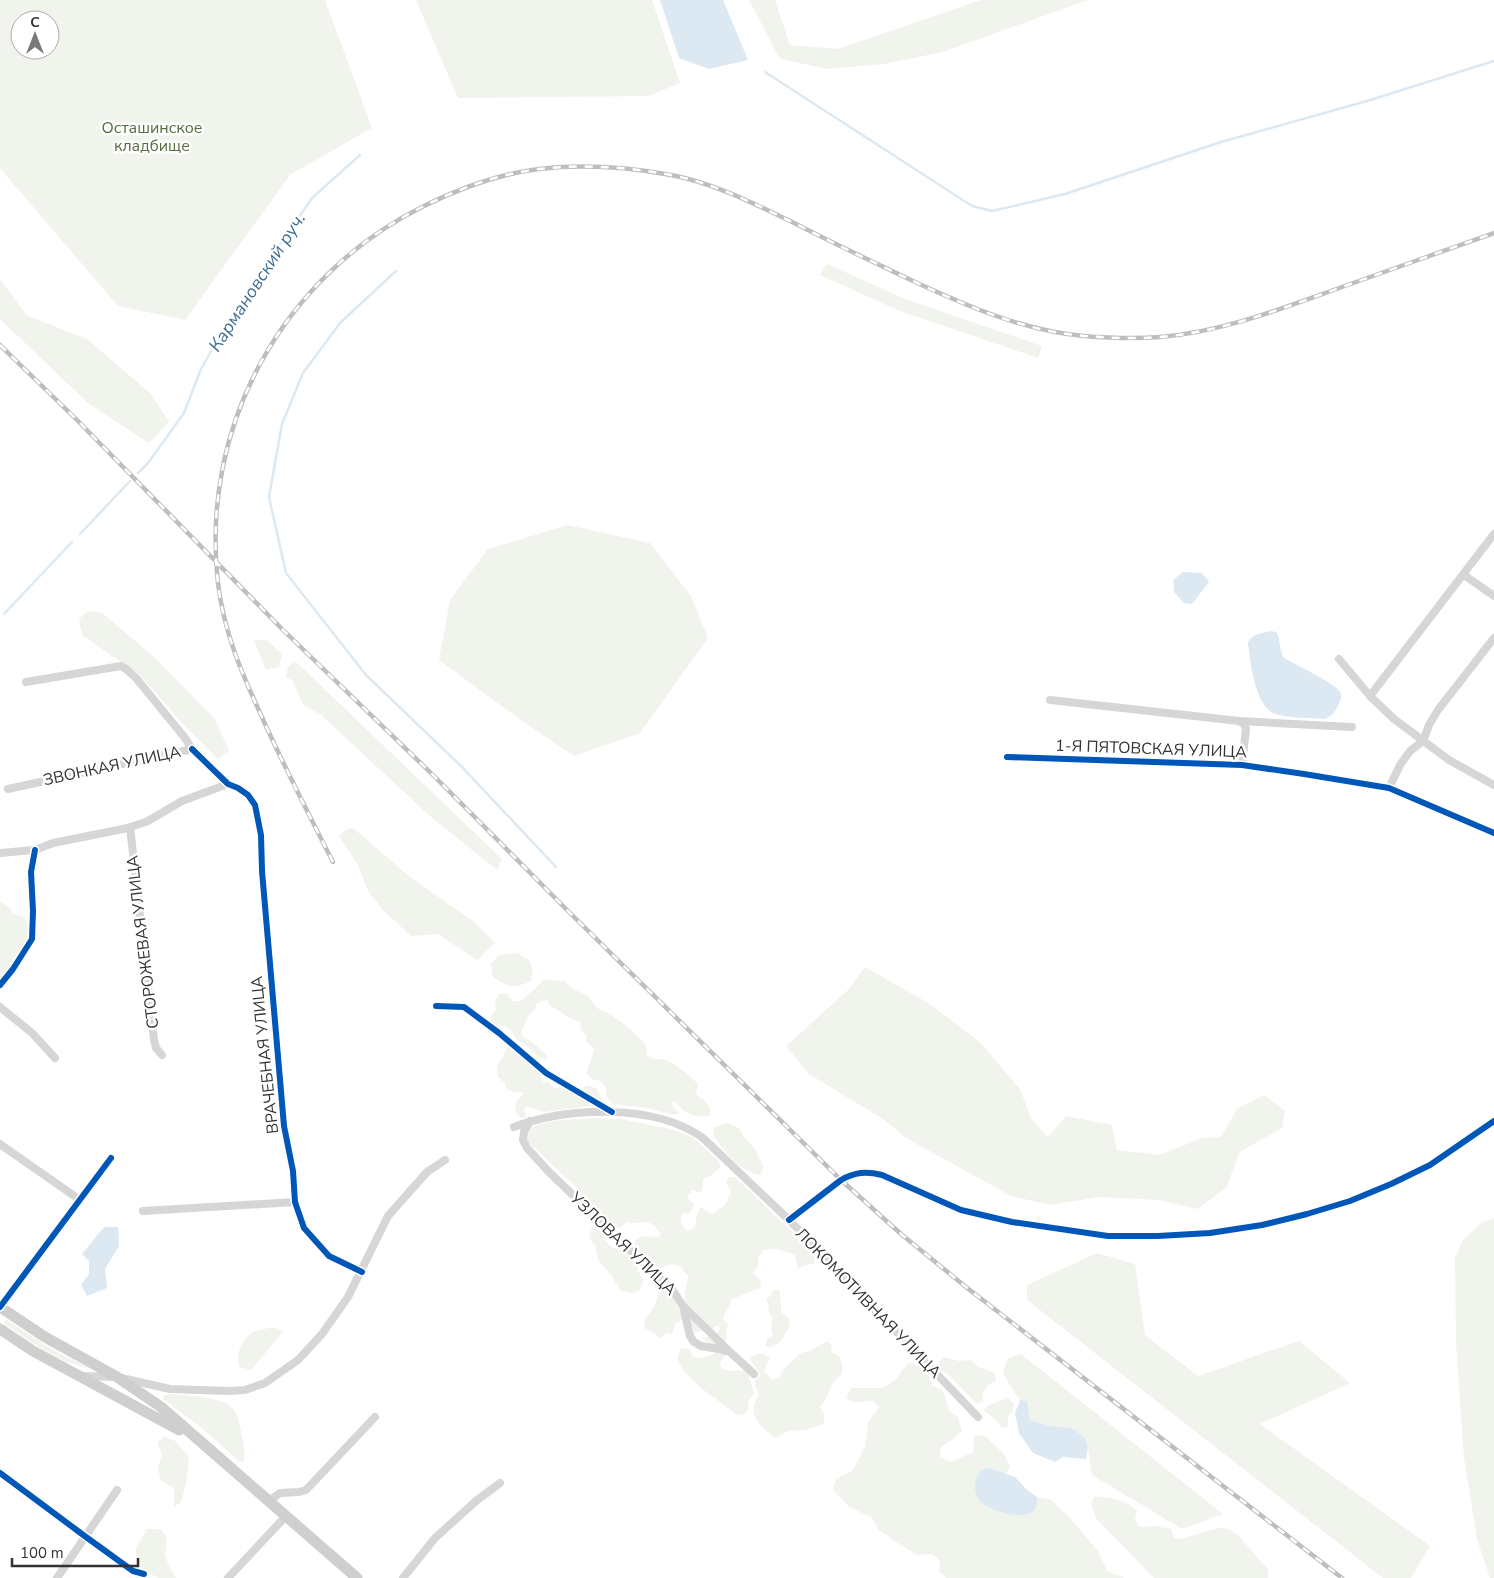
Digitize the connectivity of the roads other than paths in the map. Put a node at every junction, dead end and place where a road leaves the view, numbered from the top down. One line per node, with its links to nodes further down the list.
1 (1494, 534): 2 (street)
2 (1464, 575): 3 (street); 9 (street)
3 (1494, 596)
4 (1494, 638): 5 (street)
5 (1486, 648): 6 (street); 13 (street)
6 (1494, 653)
7 (1339, 659): 9 (street)
8 (26, 682): 14 (street, ЗВОНКАЯ УЛИЦА)
9 (1370, 696): 13 (street)
10 (1050, 700): 11 (street)
11 (1239, 721): 12 (street); 16 (street)
12 (1352, 727)
13 (1423, 741): 18 (street); 19 (street)
14 (192, 749): 17 (street); 20 (street, ЗВОНКАЯ УЛИЦА)
15 (1007, 757): 16 (street, 1-Я ПЯТОВСКАЯ УЛИЦА)
16 (1242, 765): 19 (street, 1-Я ПЯТОВСКАЯ УЛИЦА)
17 (228, 784): 21 (street); 38 (street, ВРАЧЕБНАЯ УЛИЦА)
18 (1494, 785)
19 (1389, 788): 22 (street, 1-Я ПЯТОВСКАЯ УЛИЦА)
20 (8, 789)
21 (130, 827): 23 (street); 28 (street, СТОРОЖЕВАЯ УЛИЦА)
22 (1494, 833)
23 (35, 850): 24 (street); 25 (street)
24 (0, 853)
25 (0, 985)
26 (436, 1006): 30 (street)
27 (0, 1007): 29 (street)
28 (162, 1055)
29 (55, 1058)
30 (612, 1112): 31 (street, ЛОКОМОТИВНАЯ УЛИЦА); 40 (street, ЛОКОМОТИВНАЯ УЛИЦА)
31 (530, 1121): 33 (street, ЛОКОМОТИВНАЯ УЛИЦА); 42 (street, УЗЛОВАЯ УЛИЦА)
32 (1494, 1121): 40 (street)
33 (514, 1127)
34 (0, 1144): 37 (street)
35 (111, 1158): 37 (street)
36 (445, 1160): 41 (street)
37 (80, 1200): 43 (street)
38 (295, 1202): 39 (street); 41 (street, ВРАЧЕБНАЯ УЛИЦА)
39 (143, 1211)
40 (789, 1220): 50 (street, ЛОКОМОТИВНАЯ УЛИЦА)
41 (362, 1272): 48 (street)
42 (683, 1306): 45 (street); 45 (street, УЗЛОВАЯ УЛИЦА)
43 (0, 1307): 48 (main road)
44 (0, 1329): 47 (main road)
45 (730, 1352): 46 (street)
46 (754, 1374)
47 (79, 1376): 48 (street); 51 (main road)
48 (117, 1377): 51 (main road)
49 (375, 1417): 55 (street)
50 (978, 1417)
51 (204, 1445): 55 (main road)
52 (0, 1473): 57 (street)
53 (500, 1483): 62 (street)
54 (117, 1490): 57 (street)
55 (269, 1501): 56 (main road)
56 (286, 1516): 60 (street); 61 (main road)
57 (86, 1538): 58 (street); 59 (street)
58 (144, 1574)
59 (57, 1578)
60 (228, 1578)
61 (358, 1578)
62 (403, 1578)

